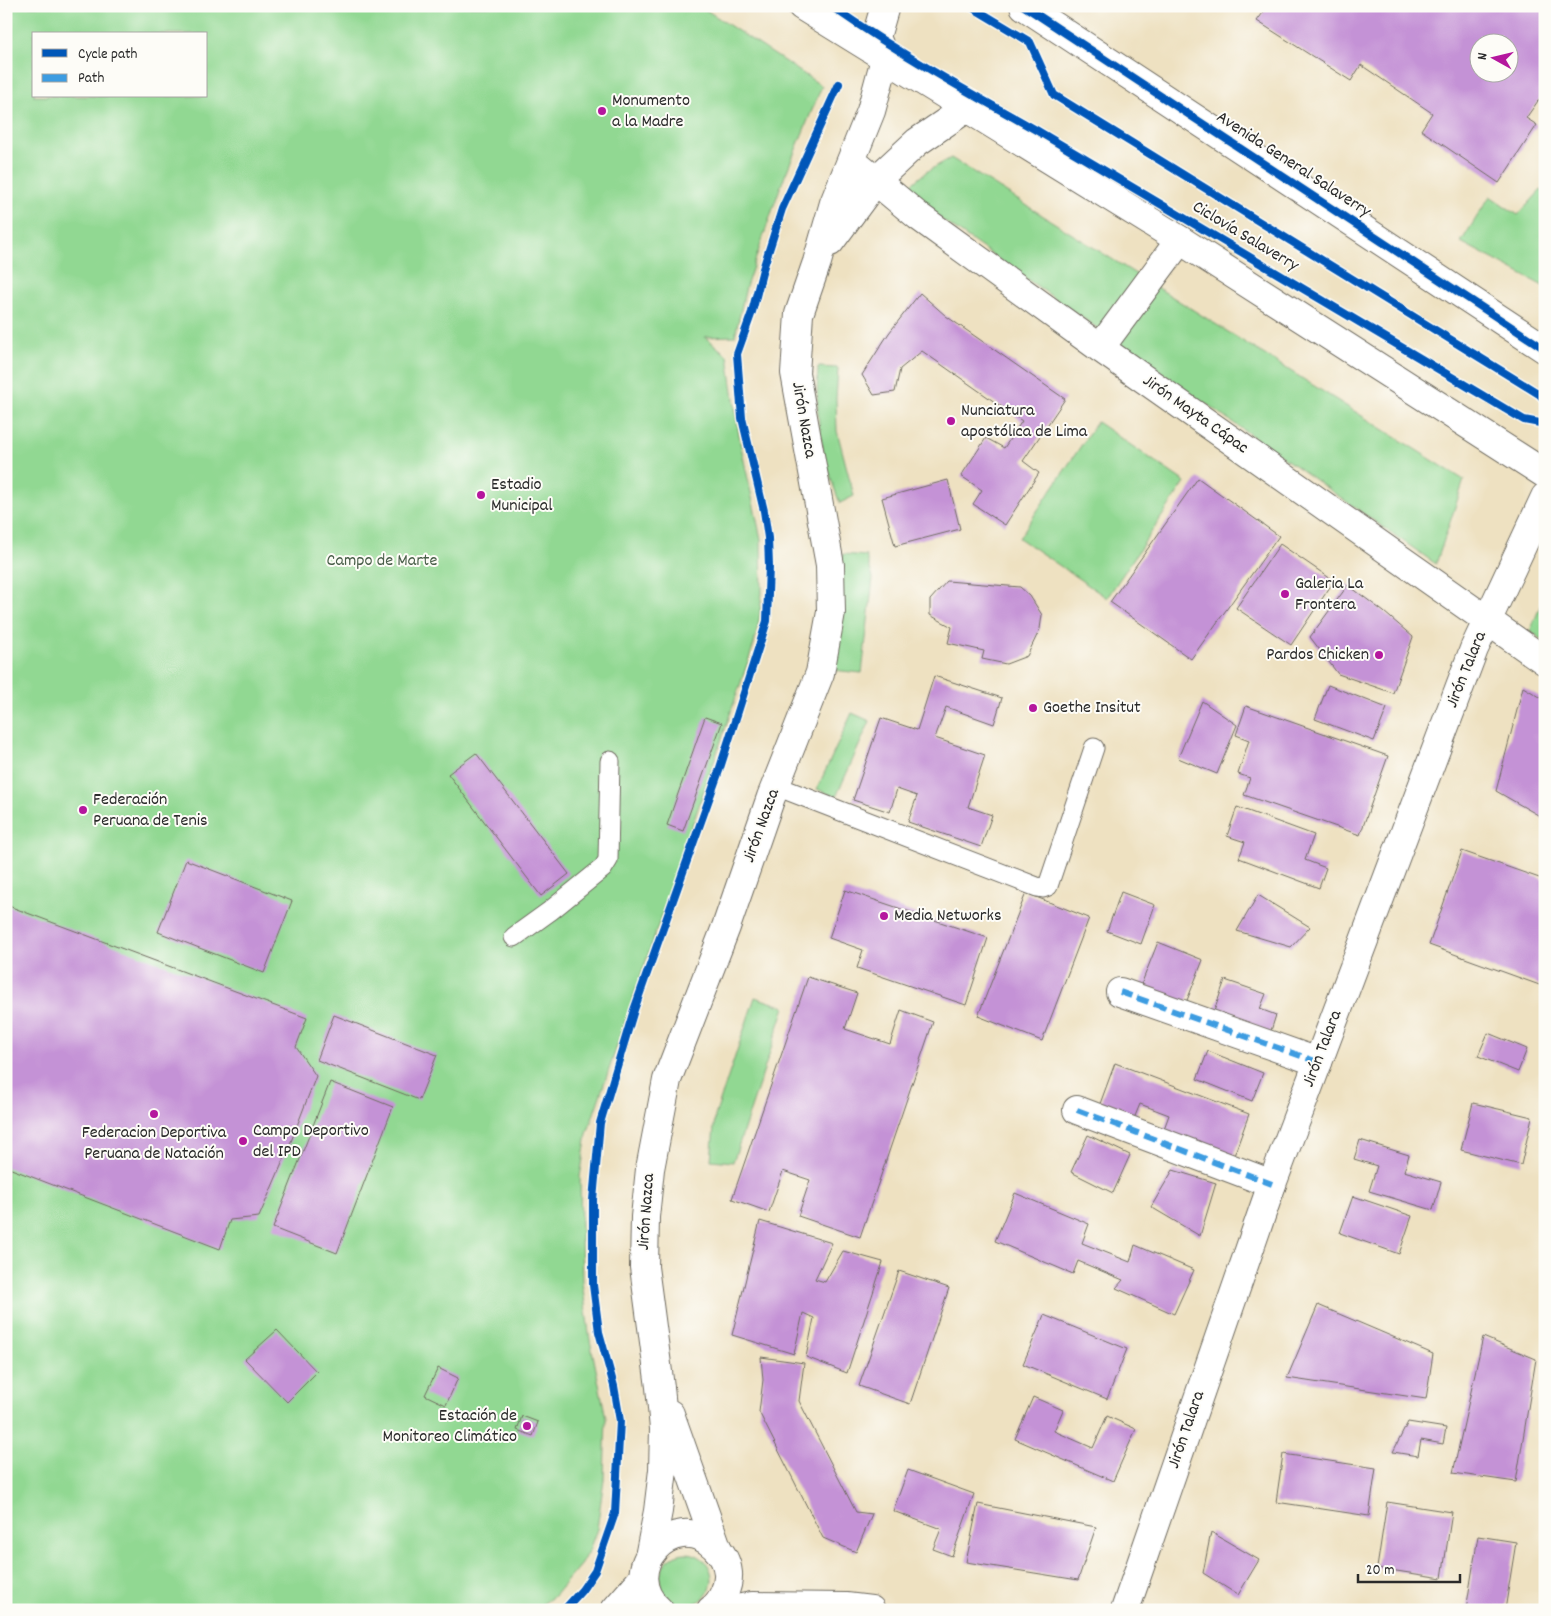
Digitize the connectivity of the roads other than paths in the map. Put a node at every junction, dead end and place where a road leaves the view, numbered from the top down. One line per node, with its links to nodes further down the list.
1 (802, 6): 4 (street)
2 (885, 6): 4 (street)
3 (1024, 6): 11 (street, Avenida General Salaverry)
4 (885, 59): 5 (street); 6 (street, Jirón Nazca)
5 (967, 108): 7 (street, Jirón Nazca); 8 (street)
6 (852, 161): 7 (street, Jirón Mayta Cápac); 9 (street, Jirón Nazca)
7 (876, 180): 9 (street, Jirón Nazca); 10 (street, Jirón Mayta Cápac)
8 (1180, 240): 10 (street); 12 (street)
9 (817, 262): 18 (street, Jirón Nazca)
10 (1100, 348): 14 (street, Jirón Mayta Cápac)
11 (1545, 349)
12 (1545, 474)
13 (1545, 497): 14 (street, Jirón Talara)
14 (1487, 621): 15 (street, Jirón Mayta Cápac); 21 (street, Jirón Talara)
15 (1545, 661)
16 (1094, 748): 18 (lane)
17 (610, 762): 19 (lane)
18 (776, 786): 24 (street, Jirón Nazca)
19 (514, 937)
20 (1120, 992): 21 (street)
21 (1318, 1062): 23 (street, Jirón Talara)
22 (1077, 1110): 23 (street)
23 (1272, 1184): 33 (street, Jirón Talara)
24 (660, 1387): 25 (street, Jirón Nazca); 26 (street, Jirón Nazca)
25 (650, 1552): 26 (street); 27 (street, Jirón Nazca)
26 (721, 1555): 28 (street); 31 (street)
27 (643, 1578): 29 (street); 30 (street)
28 (746, 1608): 32 (street)
29 (615, 1610)
30 (659, 1610)
31 (711, 1610)
32 (872, 1610)
33 (1125, 1610)

